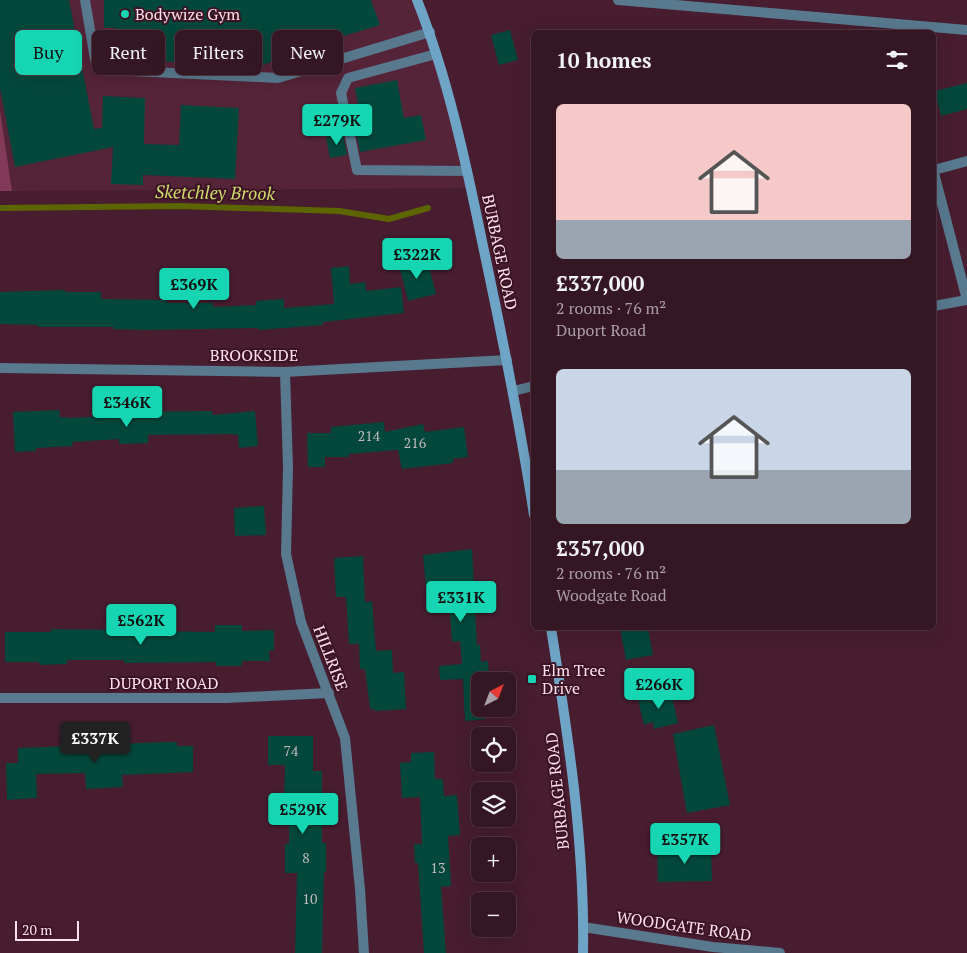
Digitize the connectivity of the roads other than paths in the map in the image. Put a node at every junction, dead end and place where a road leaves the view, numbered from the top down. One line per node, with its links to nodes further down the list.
1 (84, 0): 5 (street)
2 (417, 0): 5 (main road, BURBAGE ROAD)
3 (618, 0): 4 (street)
4 (967, 30)
5 (430, 32): 6 (main road, BURBAGE ROAD)
6 (436, 54): 8 (main road, BURBAGE ROAD); 8 (street)
7 (967, 162): 9 (street)
8 (467, 171): 13 (main road, BURBAGE ROAD)
9 (936, 171)
10 (936, 180): 11 (street)
11 (967, 300): 12 (street)
12 (936, 306)
13 (507, 360): 15 (street, BROOKSIDE); 17 (main road, BURBAGE ROAD)
14 (0, 368): 15 (street, BROOKSIDE)
15 (285, 372): 20 (street, HILLRISE)
16 (531, 387): 17 (street)
17 (513, 391): 18 (main road, BURBAGE ROAD)
18 (531, 497)
19 (551, 630): 22 (main road, BURBAGE ROAD)
20 (329, 693): 21 (street, DUPORT ROAD); 23 (street, HILLRISE)
21 (0, 698)
22 (583, 926): 24 (main road, BURBAGE ROAD); 25 (street, WOODGATE ROAD)
23 (364, 953)
24 (582, 953)
25 (780, 953)

